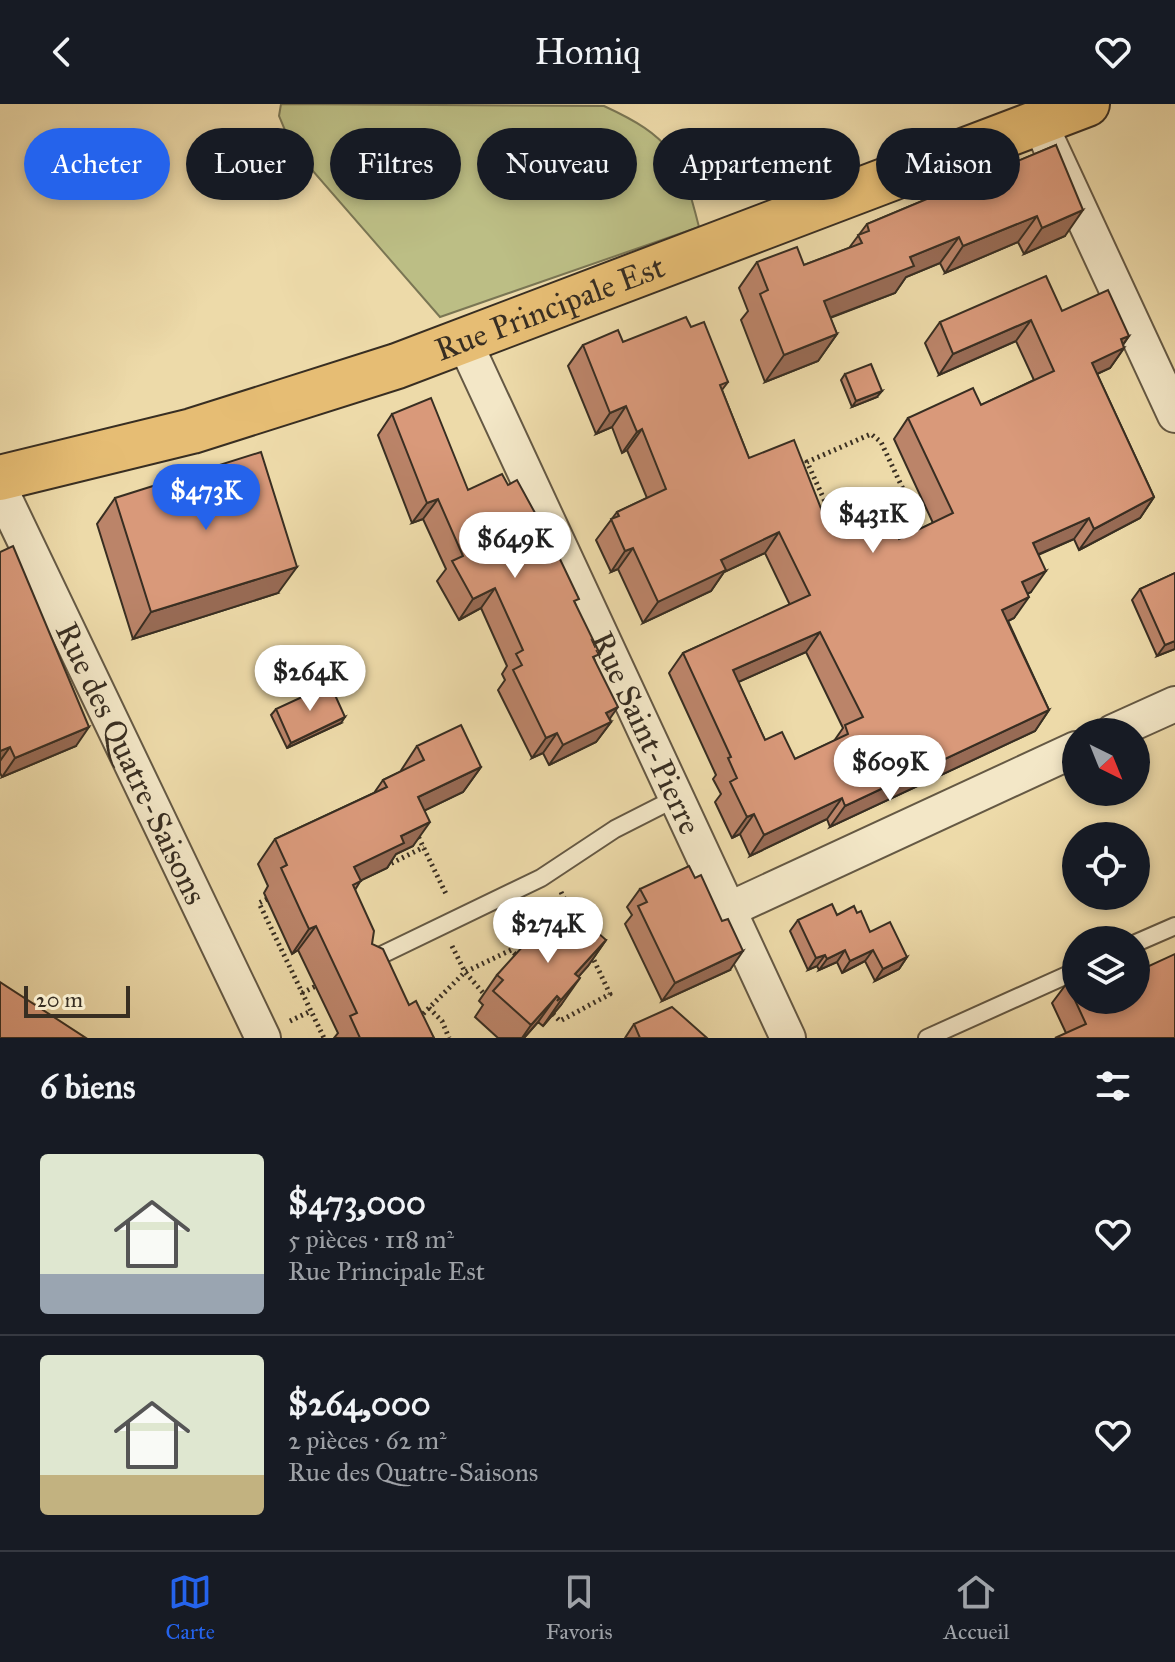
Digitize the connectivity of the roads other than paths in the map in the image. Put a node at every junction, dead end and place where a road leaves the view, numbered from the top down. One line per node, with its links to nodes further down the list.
1 (1087, 104): 2 (main road, Rue Principale Est)
2 (1035, 113): 3 (main road, Rue Principale Est); 4 (street)
3 (464, 341): 5 (main road, Rue Principale Est); 10 (street, Rue Saint-Pierre)
4 (1175, 415)
5 (0, 478)
6 (0, 489): 16 (street, Rue des Quatre-Saisons)
7 (1175, 704): 8 (street)
8 (1144, 718)
9 (1062, 755): 11 (street)
10 (676, 798): 11 (street, Rue Saint-Pierre); 14 (lane)
11 (728, 910): 17 (street, Rue Saint-Pierre)
12 (1175, 926): 13 (lane)
13 (1150, 937)
14 (364, 963)
15 (1062, 977): 18 (lane)
16 (263, 1038)
17 (788, 1038)
18 (927, 1038)

